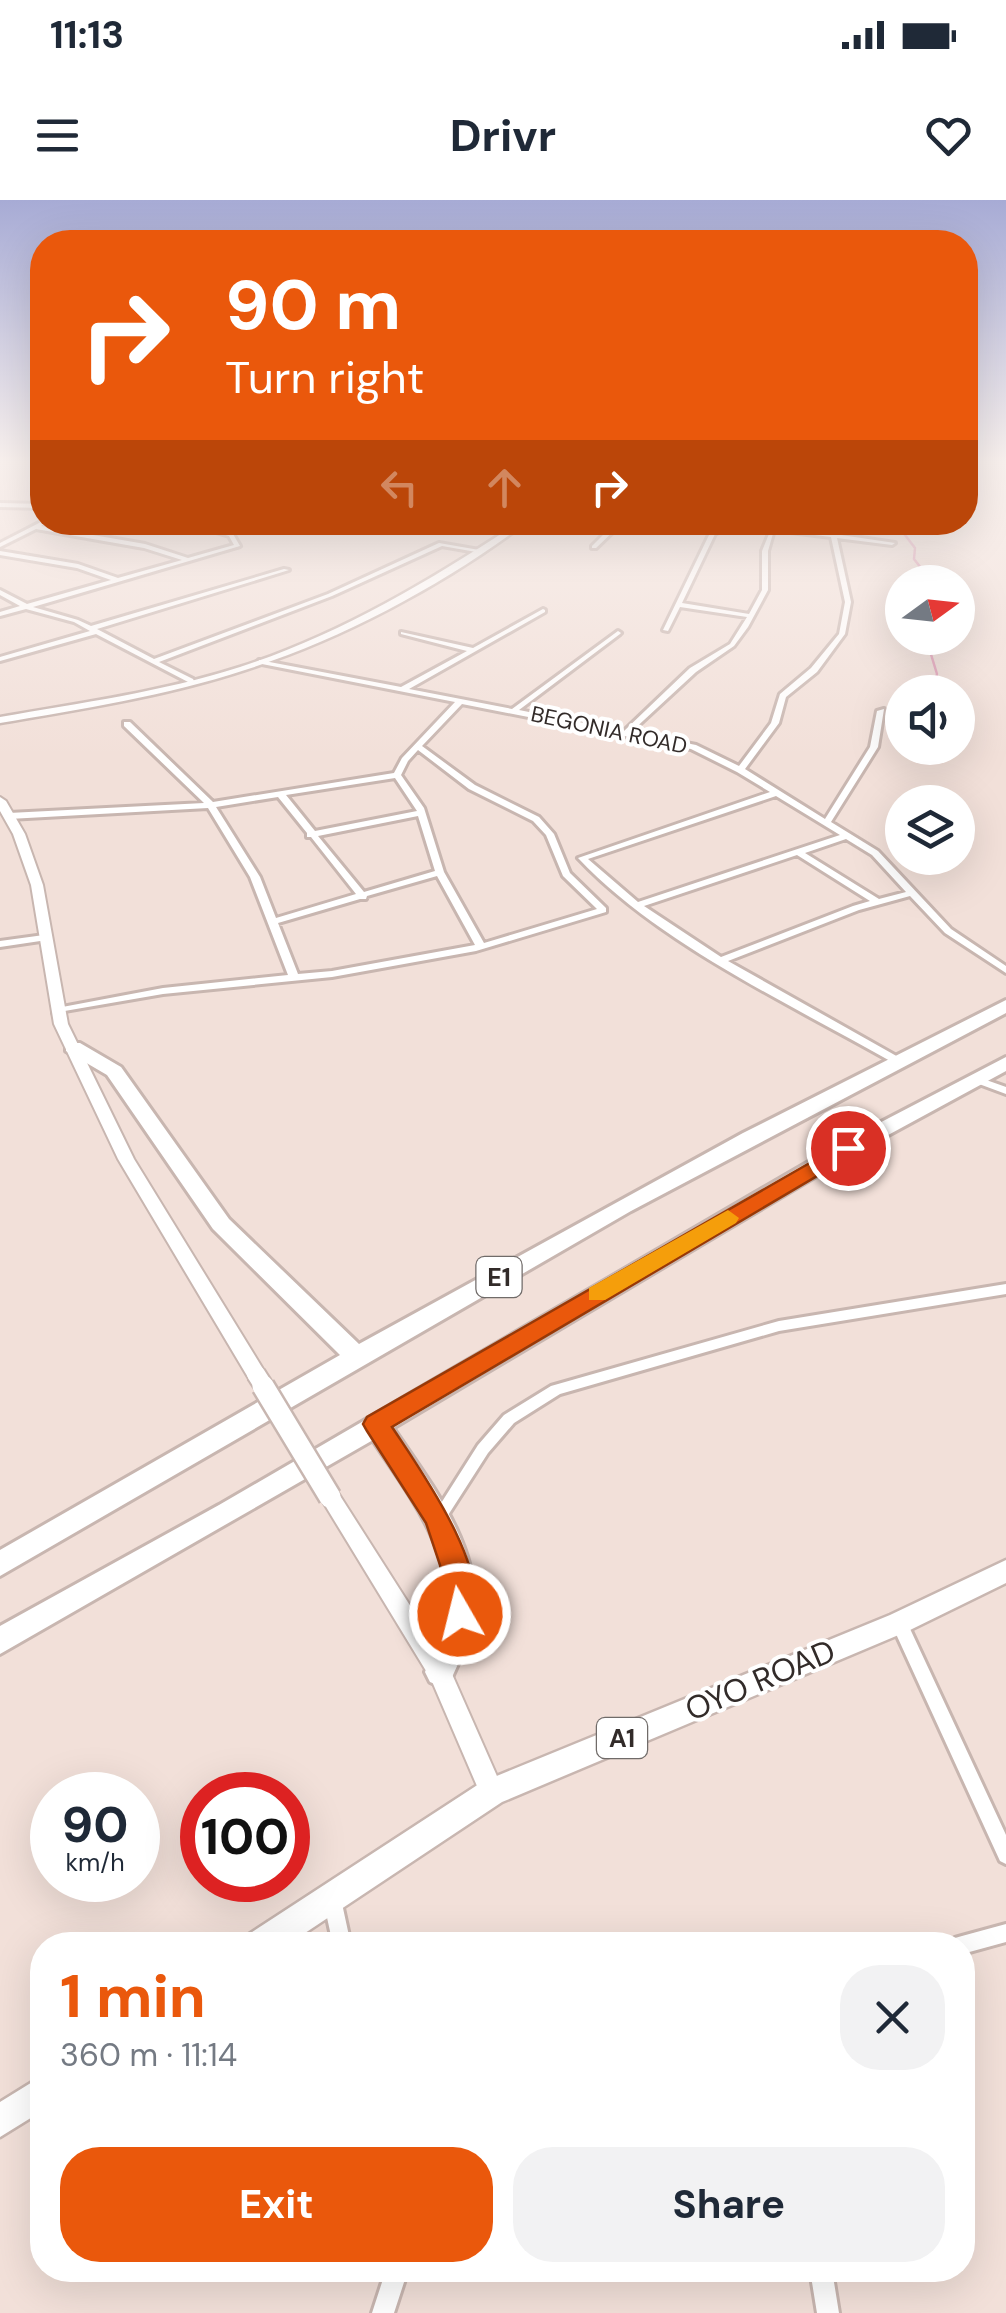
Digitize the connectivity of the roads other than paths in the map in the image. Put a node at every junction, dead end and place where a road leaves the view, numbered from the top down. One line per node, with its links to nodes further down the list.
1 (34, 559): 11 (street)
2 (186, 559): 9 (street)
3 (195, 559): 9 (street)
4 (409, 559): 24 (street)
5 (470, 559): 25 (street)
6 (702, 559): 13 (street)
7 (765, 559): 17 (street)
8 (839, 559): 35 (street)
9 (190, 560): 11 (street)
10 (286, 570): 19 (street)
11 (120, 581): 14 (street)
12 (0, 592): 14 (street)
13 (680, 606): 17 (street); 18 (street)
14 (27, 607): 16 (street); 19 (street)
15 (543, 611): 22 (street)
16 (0, 614)
17 (752, 616): 33 (street)
18 (666, 630)
19 (92, 631): 23 (street); 24 (street)
20 (618, 632): 29 (street)
21 (403, 633): 22 (street)
22 (474, 650): 27 (street)
23 (0, 660)
24 (153, 662): 26 (street)
25 (262, 662): 26 (street); 27 (street, BEGONIA ROAD)
26 (190, 682): 31 (street)
27 (402, 690): 28 (street, BEGONIA ROAD)
28 (460, 701): 29 (street, BEGONIA ROAD); 34 (street)
29 (515, 710): 33 (street, BEGONIA ROAD)
30 (881, 711): 43 (street)
31 (0, 720)
32 (128, 724): 40 (street)
33 (627, 732): 35 (street, BEGONIA ROAD)
34 (419, 747): 36 (street); 55 (street)
35 (740, 770): 37 (street, BEGONIA ROAD)
36 (397, 775): 38 (street); 41 (street)
37 (776, 793): 43 (street, BEGONIA ROAD); 51 (street)
38 (280, 794): 40 (street); 44 (street)
39 (0, 800): 42 (main road)
40 (211, 805): 42 (street); 52 (street)
41 (422, 813): 44 (street); 47 (street)
42 (9, 816): 53 (main road)
43 (827, 822): 45 (street, BEGONIA ROAD)
44 (310, 835): 49 (street)
45 (847, 836): 46 (street); 48 (street, BEGONIA ROAD)
46 (799, 852): 50 (street); 51 (street)
47 (440, 872): 49 (street); 55 (street)
48 (912, 893): 50 (street); 57 (street, BEGONIA ROAD)
49 (363, 897): 52 (street)
50 (876, 901): 56 (street)
51 (638, 905): 56 (street)
52 (271, 922): 58 (street)
53 (44, 938): 54 (street); 60 (main road)
54 (0, 944)
55 (480, 945): 58 (street)
56 (724, 960): 62 (street)
57 (1006, 970)
58 (294, 977): 60 (street)
59 (1006, 1006): 62 (highway, E1)
60 (57, 1012): 61 (main road)
61 (73, 1047): 67 (highway); 74 (main road, bridge)
62 (896, 1060): 67 (highway, E1)
63 (1006, 1062): 64 (highway, E1)
64 (975, 1078): 65 (street); 68 (highway, E1)
65 (1006, 1092)
66 (1006, 1289): 69 (street)
67 (356, 1356): 70 (highway, E1)
68 (376, 1424): 69 (highway); 73 (highway, E1)
69 (438, 1519): 74 (highway)
70 (0, 1564)
71 (1006, 1571): 72 (highway, OYO ROAD / A1)
72 (899, 1623): 75 (highway, OYO ROAD / A1); 76 (street)
73 (0, 1641)
74 (440, 1672): 75 (main road)
75 (492, 1792): 77 (highway, OYO ROAD / A1)
76 (1006, 1856)
77 (331, 1896): 78 (highway, OYO ROAD / A1); 79 (street)
78 (279, 1932)
79 (339, 1932)
80 (1006, 1933): 81 (street)
81 (975, 1941)
82 (30, 2100): 83 (highway)
83 (0, 2121)
84 (394, 2282): 86 (street)
85 (823, 2282): 87 (street)
86 (383, 2313)
87 (828, 2313)

